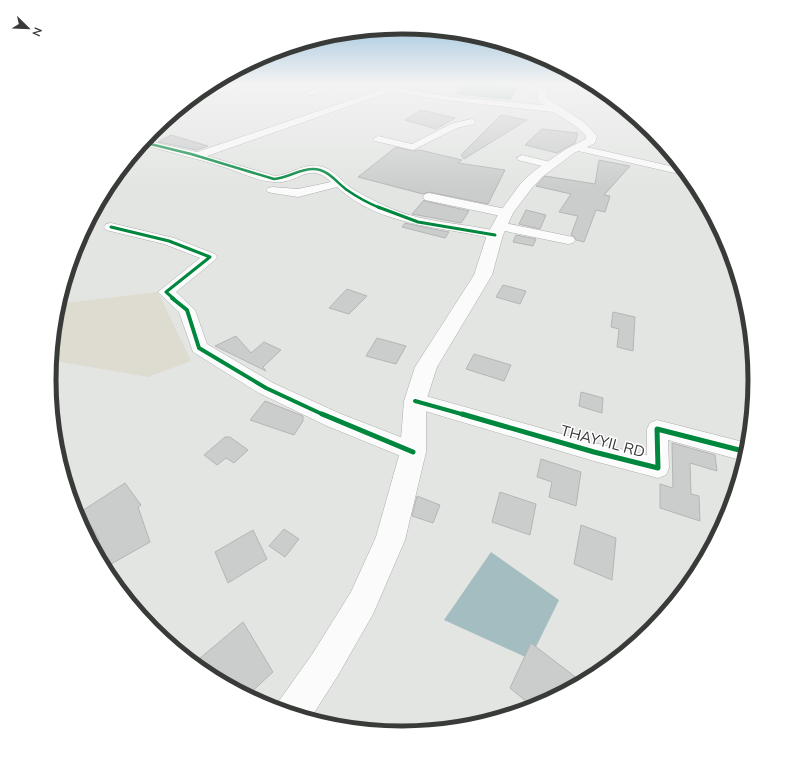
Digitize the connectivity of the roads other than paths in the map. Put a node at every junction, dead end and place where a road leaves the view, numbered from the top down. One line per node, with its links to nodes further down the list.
1 (304, 118): 9 (street)
2 (473, 118): 4 (street)
3 (569, 118): 8 (main road)
4 (471, 122): 5 (street); 6 (street)
5 (464, 133)
6 (378, 140)
7 (149, 144): 9 (street)
8 (578, 148): 11 (main road); 12 (street)
9 (196, 156): 13 (street)
10 (522, 158): 11 (street)
11 (550, 165): 16 (main road)
12 (677, 171)
13 (340, 183): 14 (street); 16 (street)
14 (272, 190)
15 (429, 197): 16 (street)
16 (501, 225): 18 (street); 19 (main road)
17 (111, 227): 21 (street)
18 (568, 240)
19 (415, 401): 20 (street, THAYYIL RD); 21 (main road)
20 (740, 450)
21 (413, 452): 22 (main road)
22 (295, 709)

